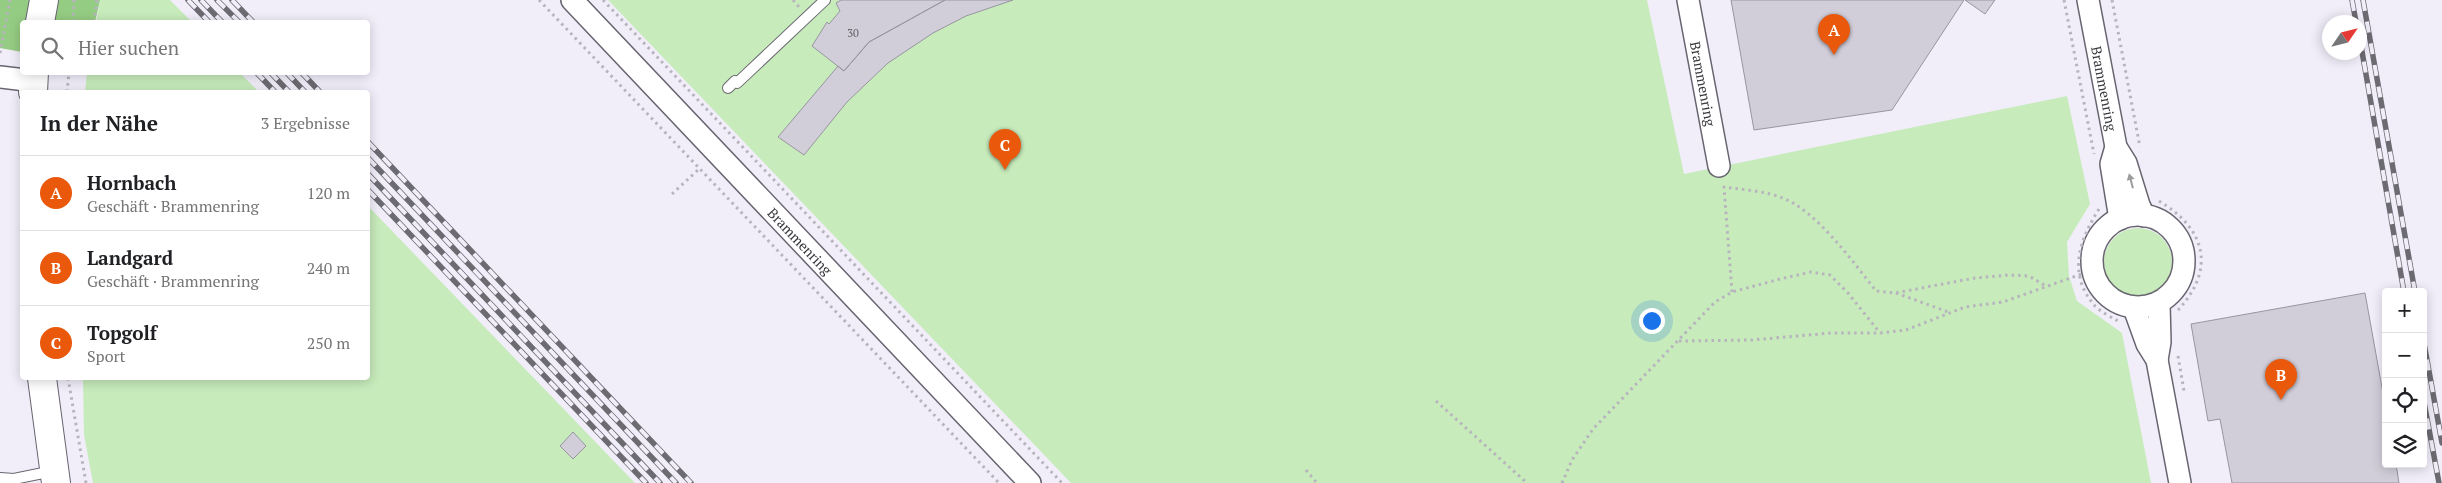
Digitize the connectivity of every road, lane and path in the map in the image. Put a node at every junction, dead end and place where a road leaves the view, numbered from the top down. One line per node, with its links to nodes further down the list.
1 (10, 0): 16 (path)
2 (44, 0): 13 (main road)
3 (74, 0): 14 (path)
4 (97, 0): 15 (path)
5 (539, 0): 26 (path)
6 (572, 0): 52 (street, Brammenring)
7 (603, 0): 53 (path)
8 (825, 0): 20 (lane)
9 (1688, 0): 25 (street, Brammenring)
10 (2064, 0): 24 (path)
11 (2088, 0): 22 (street, Brammenring)
12 (2112, 0): 23 (path)
13 (40, 20)
14 (73, 20)
15 (94, 20)
16 (0, 53)
17 (69, 75): 21 (path)
18 (0, 77): 19 (street)
19 (34, 82)
20 (728, 88)
21 (67, 90)
22 (2116, 147): 30 (street, Brammenring, one-way to 22); 31 (street, Brammenring)
23 (2140, 150)
24 (2095, 162)
25 (1719, 166)
26 (699, 169): 27 (path); 51 (path)
27 (672, 194)
28 (2152, 194): 36 (path)
29 (2101, 206): 32 (path)
30 (2144, 216): 31 (street); 36 (street)
31 (2120, 219): 32 (street)
32 (2086, 271): 33 (path); 38 (street); 38 (path)
33 (2046, 286): 35 (path); 37 (path)
34 (1732, 292): 35 (path); 39 (path); 40 (path)
35 (1895, 293): 37 (path)
36 (2168, 308): 38 (street); 42 (street)
37 (1950, 313): 39 (path)
38 (2129, 317): 42 (street)
39 (1880, 333): 40 (path)
40 (1678, 341): 56 (path)
41 (2177, 350): 45 (path)
42 (2157, 360): 57 (street)
43 (42, 380): 48 (main road)
44 (68, 380): 50 (path)
45 (2186, 398)
46 (1436, 401): 55 (path)
47 (1306, 470): 54 (path)
48 (55, 477): 49 (lane)
49 (0, 478)
50 (86, 483)
51 (998, 483)
52 (1030, 483)
53 (1062, 483)
54 (1317, 483)
55 (1527, 483)
56 (1562, 483)
57 (2180, 483)

